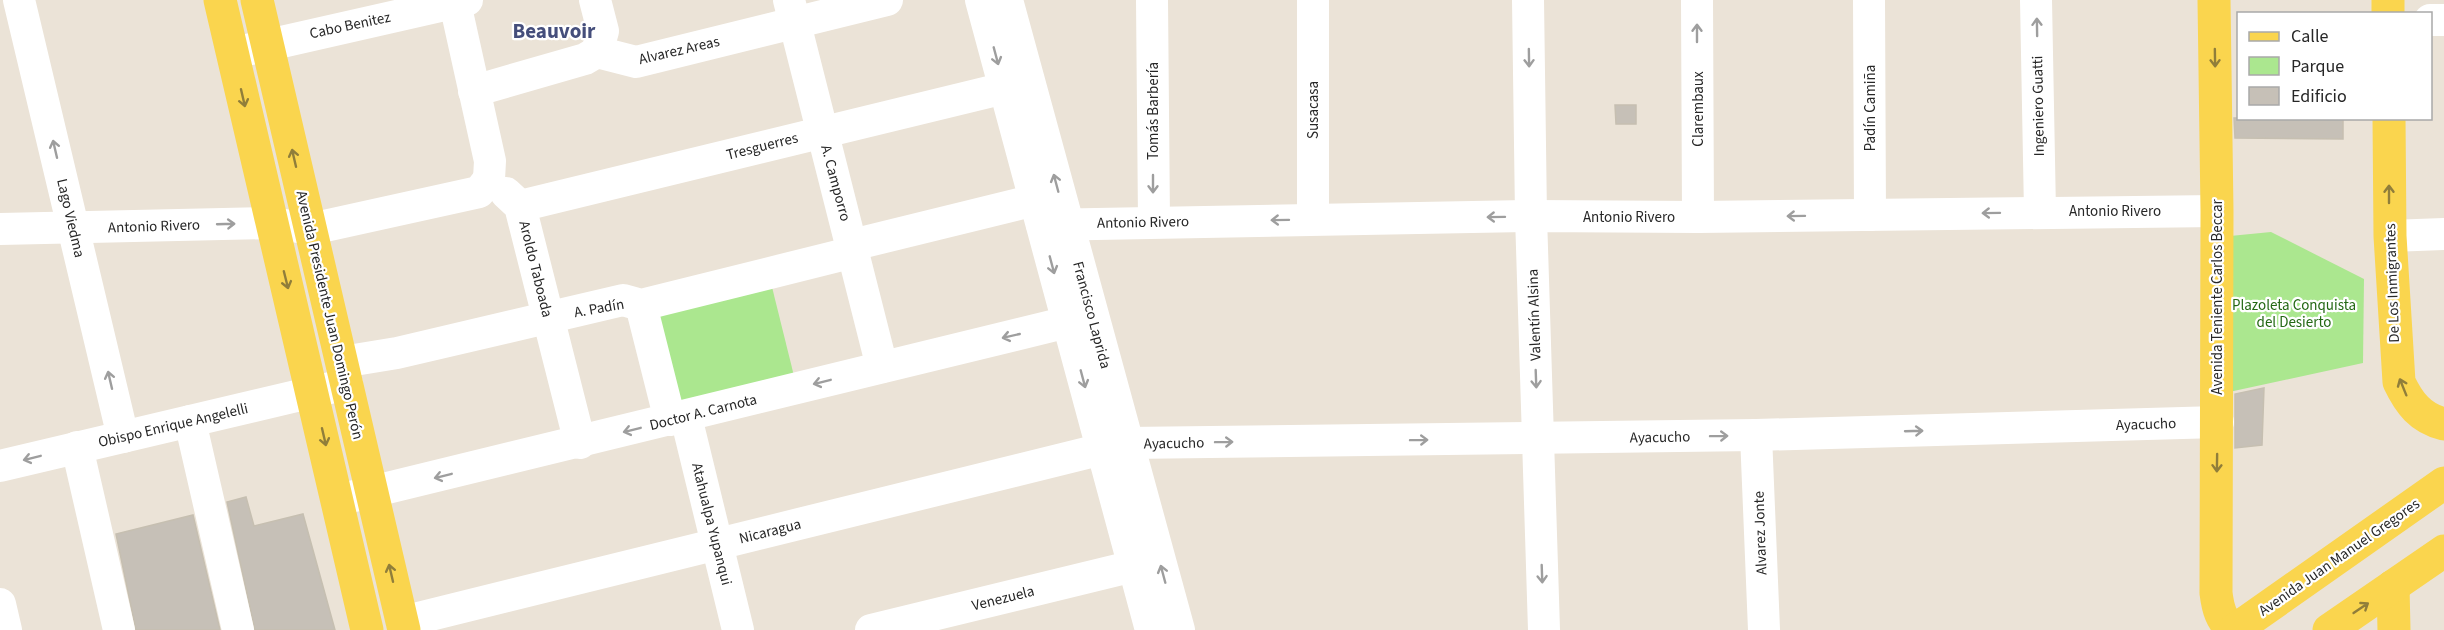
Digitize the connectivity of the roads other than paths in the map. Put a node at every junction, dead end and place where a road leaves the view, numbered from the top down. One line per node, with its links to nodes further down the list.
1 (19, 0): 36 (street, Lago Viedma, one-way to 1)
2 (220, 0): 18 (main road)
3 (257, 0): 17 (main road, Avenida Presidente Juan Domingo Perón)
4 (595, 0): 19 (street)
5 (887, 0): 16 (street, Alvarez Areas)
6 (981, 0): 20 (street, Francisco Laprida, one-way to 20)
7 (1007, 0): 29 (street, Francisco Laprida, one-way to 7)
8 (1152, 0): 33 (street, Tomás Barbería, one-way to 33)
9 (1313, 0): 32 (street, Susacasa)
10 (1528, 0): 30 (street, Valentín Alsina, one-way to 30)
11 (1697, 0): 31 (street, Clarembaux, one-way to 11)
12 (1869, 0): 28 (street, Padín Camiña)
13 (2036, 0): 27 (street, Ingeniero Guatti, one-way to 13)
14 (2214, 0): 26 (main road, Avenida Teniente Carlos Beccar, one-way to 26)
15 (461, 1): 17 (street, Cabo Benitez); 21 (street)
16 (791, 11): 19 (street, Alvarez Areas); 23 (street, A. Camporro)
17 (267, 43): 18 (street, Cabo Benitez); 37 (main road, Avenida Presidente Juan Domingo Perón, one-way to 17)
18 (233, 52): 34 (main road, one-way to 34)
19 (597, 52): 21 (street)
20 (1005, 88): 23 (street, Tresguerres); 29 (street, Francisco Laprida)
21 (474, 90): 24 (street)
22 (2389, 120): 39 (main road, De Los Inmigrantes, one-way to 22)
23 (822, 132): 25 (street, Tresguerres); 40 (street, A. Camporro)
24 (489, 179): 25 (street, Aroldo Taboada); 37 (street)
25 (520, 206): 42 (street, Aroldo Taboada)
26 (2217, 211): 27 (street, Antonio Rivero); 49 (main road, Avenida Teniente Carlos Beccar)
27 (2040, 212): 28 (street, Antonio Rivero, one-way to 28)
28 (1870, 215): 31 (street, Antonio Rivero, one-way to 31)
29 (1048, 216): 33 (street, Antonio Rivero); 40 (street, A. Padín); 43 (street, Francisco Laprida, one-way to 43); 56 (street, Francisco Laprida)
30 (1531, 216): 31 (street, Antonio Rivero); 32 (street, Antonio Rivero, one-way to 32); 53 (street, Valentín Alsina, one-way to 53)
31 (1698, 218)
32 (1314, 219): 33 (street, Antonio Rivero, one-way to 33)
33 (1154, 221)
34 (272, 223): 36 (street, Antonio Rivero, one-way to 34); 37 (street); 46 (main road, one-way to 46)
35 (0, 229): 36 (street, Antonio Rivero)
36 (74, 229): 52 (street, Lago Viedma, one-way to 36)
37 (311, 229): 45 (main road, Avenida Presidente Juan Domingo Perón)
38 (2444, 234): 39 (street)
39 (2390, 236): 50 (main road, De Los Inmigrantes, one-way to 39)
40 (853, 248): 41 (street, A. Padín); 44 (street, A. Camporro)
41 (641, 305): 42 (street, A. Padín); 47 (street, Atahualpa Yupanqui)
42 (549, 318): 45 (street, A. Padín); 54 (street, Aroldo Taboada)
43 (1068, 322): 44 (street, Doctor A. Carnota, one-way to 44); 56 (street, Francisco Laprida, one-way to 56)
44 (882, 367): 47 (street, Doctor A. Carnota, one-way to 47)
45 (344, 373): 46 (street, Obispo Enrique Angelelli); 59 (main road, Avenida Presidente Juan Domingo Perón)
46 (314, 393): 48 (street, Obispo Enrique Angelelli); 60 (main road, one-way to 60)
47 (678, 419): 54 (street, Doctor A. Carnota, one-way to 54); 61 (street, Atahualpa Yupanqui)
48 (190, 421): 52 (street, Obispo Enrique Angelelli); 70 (street)
49 (2218, 422): 51 (street, Ayacucho, one-way to 49); 65 (main road, Avenida Teniente Carlos Beccar, one-way to 65)
50 (2444, 424)
51 (1756, 435): 53 (street, Ayacucho, one-way to 51); 77 (street, Alvarez Jonte)
52 (123, 437): 55 (street, Obispo Enrique Angelelli)
53 (1538, 438): 56 (street, Ayacucho, one-way to 53); 76 (street, Valentín Alsina, one-way to 76)
54 (580, 443): 59 (street, Doctor A. Carnota, one-way to 59)
55 (77, 447): 57 (street, Obispo Enrique Angelelli, one-way to 57); 69 (street)
56 (1115, 447): 61 (street, Nicaragua); 63 (street, Francisco Laprida); 75 (street, Francisco Laprida, one-way to 56)
57 (0, 466)
58 (2444, 483): 79 (main road, Avenida Juan Manuel Gregores)
59 (372, 494): 60 (street, Doctor A. Carnota); 67 (main road, Avenida Presidente Juan Domingo Perón, one-way to 59)
60 (338, 500): 71 (main road)
61 (716, 544): 67 (street, Nicaragua); 72 (street, Atahualpa Yupanqui)
62 (2444, 551): 64 (main road)
63 (1134, 566): 73 (street, Venezuela); 74 (street, Francisco Laprida)
64 (2393, 586): 80 (main road, one-way to 64); 81 (main road)
65 (2216, 593): 78 (main road, Avenida Teniente Carlos Beccar); 79 (main road, Avenida Teniente Carlos Beccar)
66 (0, 604): 68 (street)
67 (403, 626)
68 (6, 630)
69 (119, 630)
70 (238, 630)
71 (368, 630)
72 (738, 630)
73 (871, 630)
74 (1151, 630)
75 (1179, 630)
76 (1544, 630)
77 (1764, 630)
78 (2207, 630)
79 (2234, 630)
80 (2329, 630)
81 (2394, 630)

